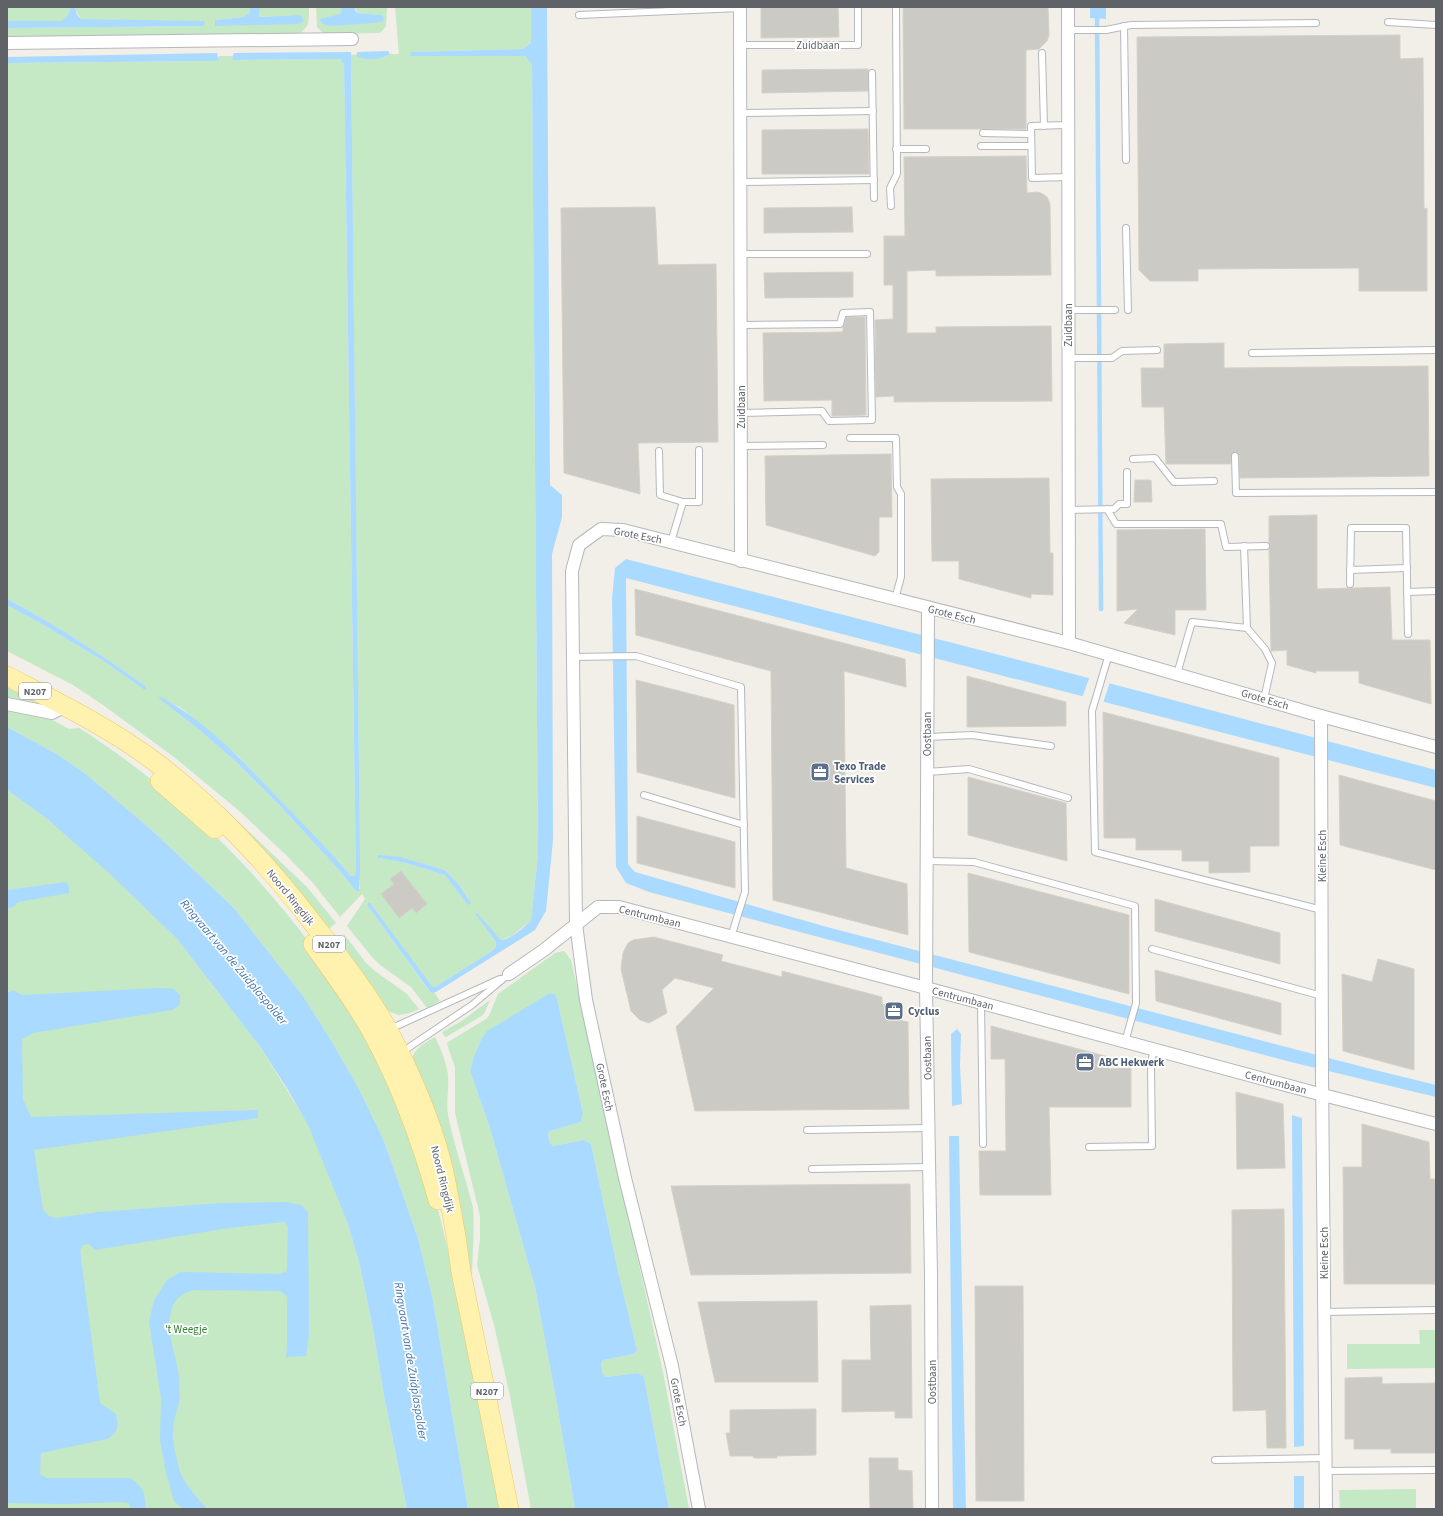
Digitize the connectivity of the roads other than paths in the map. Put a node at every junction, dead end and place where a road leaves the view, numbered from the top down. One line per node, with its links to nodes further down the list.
1 (740, 7): 5 (lane); 13 (street, Zuidbaan)
2 (858, 7): 13 (lane, Zuidbaan)
3 (896, 7): 24 (lane)
4 (1068, 7): 10 (street, Zuidbaan)
5 (579, 15)
6 (1388, 22): 8 (lane)
7 (1316, 24): 9 (lane)
8 (1436, 25)
9 (1124, 26): 10 (lane); 26 (lane)
10 (1068, 30): 18 (street, Zuidbaan)
11 (352, 39): 12 (street)
12 (7, 43)
13 (740, 45): 17 (street, Zuidbaan)
14 (1042, 53): 19 (lane)
15 (872, 73): 16 (lane)
16 (873, 110): 17 (lane); 28 (lane)
17 (740, 113): 29 (street, Zuidbaan)
18 (1068, 125): 19 (lane); 27 (street, Zuidbaan)
19 (1044, 126): 21 (lane)
20 (984, 133): 21 (lane)
21 (1031, 134): 23 (lane)
22 (981, 146): 23 (lane)
23 (1031, 146): 27 (lane)
24 (896, 149): 25 (lane); 31 (lane)
25 (926, 149)
26 (1126, 160)
27 (1068, 177): 35 (street, Zuidbaan)
28 (874, 180): 29 (lane); 30 (lane)
29 (740, 182): 33 (street, Zuidbaan)
30 (874, 198)
31 (891, 206)
32 (1126, 228): 37 (lane)
33 (740, 254): 34 (lane); 38 (street, Zuidbaan)
34 (867, 254)
35 (1068, 310): 36 (lane); 42 (street, Zuidbaan)
36 (1115, 310)
37 (1128, 310)
38 (742, 325): 43 (street, Zuidbaan); 43 (lane)
39 (1157, 350): 42 (lane)
40 (1436, 350): 41 (lane)
41 (1252, 353)
42 (1068, 358): 56 (street, Zuidbaan)
43 (741, 413): 46 (street, Zuidbaan)
44 (850, 438): 66 (lane)
45 (823, 445): 46 (lane)
46 (741, 446): 60 (street, Zuidbaan)
47 (698, 450): 54 (lane)
48 (659, 451): 54 (lane)
49 (1235, 456): 53 (lane)
50 (1132, 459): 52 (lane)
51 (1127, 472): 55 (lane)
52 (1214, 481)
53 (1436, 492)
54 (682, 502): 57 (lane)
55 (1107, 509): 56 (lane); 58 (lane)
56 (1068, 510): 70 (street, Zuidbaan)
57 (671, 542): 60 (street, Grote Esch); 72 (street, Grote Esch)
58 (1244, 546): 59 (lane); 68 (lane)
59 (1266, 546)
60 (741, 561): 66 (street, Grote Esch)
61 (1407, 568): 62 (lane); 62 (lane); 64 (lane)
62 (1350, 570): 63 (lane)
63 (1350, 584)
64 (1407, 592): 65 (lane); 69 (lane)
65 (1436, 592)
66 (895, 599): 67 (street, Grote Esch)
67 (928, 608): 70 (street, Grote Esch); 79 (street, Oostbaan)
68 (1247, 628): 73 (lane); 75 (lane)
69 (1408, 634)
70 (1069, 643): 71 (street, Grote Esch)
71 (1109, 654): 73 (street, Grote Esch); 87 (lane)
72 (573, 657): 85 (lane); 88 (street, Grote Esch)
73 (1177, 674): 75 (street, Grote Esch)
74 (7, 676): 77 (main road, Noord Ringdijk / N207)
75 (1264, 699): 78 (street, Grote Esch)
76 (7, 704): 77 (street)
77 (63, 705): 95 (main road, Noord Ringdijk / N207)
78 (1322, 716): 81 (street, Grote Esch); 87 (street, Kleine Esch)
79 (928, 737): 80 (lane); 82 (street, Oostbaan)
80 (1051, 746)
81 (1436, 747)
82 (927, 772): 84 (lane); 86 (street, Oostbaan)
83 (644, 795): 85 (lane)
84 (1068, 798)
85 (744, 825): 89 (lane)
86 (927, 861): 92 (street, Oostbaan); 96 (lane)
87 (1322, 910): 93 (street, Kleine Esch)
88 (576, 924): 89 (street, Centrumbaan); 91 (street, Centrumbaan); 113 (street, Grote Esch)
89 (731, 937): 92 (street, Centrumbaan)
90 (1152, 949): 93 (lane)
91 (509, 974): 95 (lane, Centrumbaan); 98 (lane, Centrumbaan)
92 (926, 988): 94 (street, Centrumbaan); 101 (street, Oostbaan)
93 (1322, 996): 99 (street, Kleine Esch)
94 (981, 1003): 96 (street, Centrumbaan); 103 (lane)
95 (381, 1034): 98 (main road, Noord Ringdijk / N207)
96 (1125, 1042): 97 (street, Centrumbaan)
97 (1153, 1049): 99 (street, Centrumbaan); 104 (lane)
98 (393, 1057): 112 (main road, Noord Ringdijk / N207)
99 (1323, 1095): 100 (street, Centrumbaan); 108 (street, Kleine Esch)
100 (1436, 1124)
101 (929, 1128): 102 (lane); 105 (street, Oostbaan)
102 (807, 1130)
103 (983, 1144)
104 (1089, 1147)
105 (930, 1167): 106 (lane); 114 (street, Oostbaan)
106 (812, 1169)
107 (1436, 1310): 108 (lane)
108 (1324, 1312): 110 (street, Kleine Esch)
109 (1216, 1460): 110 (lane)
110 (1325, 1464): 111 (lane); 115 (street, Kleine Esch)
111 (1436, 1470)
112 (509, 1509)
113 (699, 1509)
114 (932, 1509)
115 (1326, 1509)

